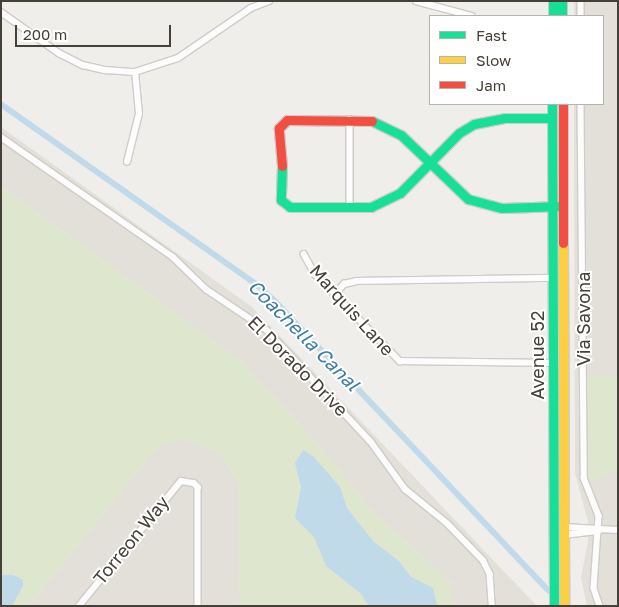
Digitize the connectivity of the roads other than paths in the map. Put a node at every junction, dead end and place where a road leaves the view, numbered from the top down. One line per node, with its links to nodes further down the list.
1 (269, 1): 11 (street)
2 (416, 1): 7 (street)
3 (553, 1): 8 (main road)
4 (562, 1): 9 (main road)
5 (581, 1): 10 (street)
6 (1, 12): 11 (street)
7 (468, 15)
8 (553, 15)
9 (562, 15)
10 (581, 15)
11 (135, 72): 18 (street)
12 (552, 105): 15 (main road, Avenue 52)
13 (563, 105): 21 (main road, Avenue 52)
14 (581, 105): 31 (street, Via Savona)
15 (552, 118): 19 (main road); 20 (main road, Avenue 52)
16 (350, 119): 19 (main road); 22 (street); 22 (main road)
17 (1, 137): 36 (street, El Dorado Drive)
18 (127, 162)
19 (429, 163): 20 (main road); 22 (main road)
20 (552, 206): 21 (main road); 24 (main road, Avenue 52)
21 (563, 206): 26 (main road, Avenue 52)
22 (350, 207)
23 (304, 254): 25 (street, Marquis Lane)
24 (553, 278): 25 (street); 26 (main road); 27 (main road, Avenue 52)
25 (334, 294): 27 (street, Marquis Lane)
26 (564, 318): 30 (main road, Avenue 52)
27 (553, 363): 28 (main road, Avenue 52)
28 (553, 465): 29 (main road, Avenue 52); 30 (main road)
29 (554, 491): 33 (main road); 37 (main road, Avenue 52)
30 (564, 504): 33 (main road, Avenue 52)
31 (599, 530): 32 (street); 33 (street); 39 (street, Via Savona)
32 (618, 530)
33 (564, 531): 38 (main road, Avenue 52)
34 (78, 606): 35 (street, Torreon Way)
35 (198, 606)
36 (492, 606)
37 (554, 606)
38 (564, 606)
39 (600, 606)

